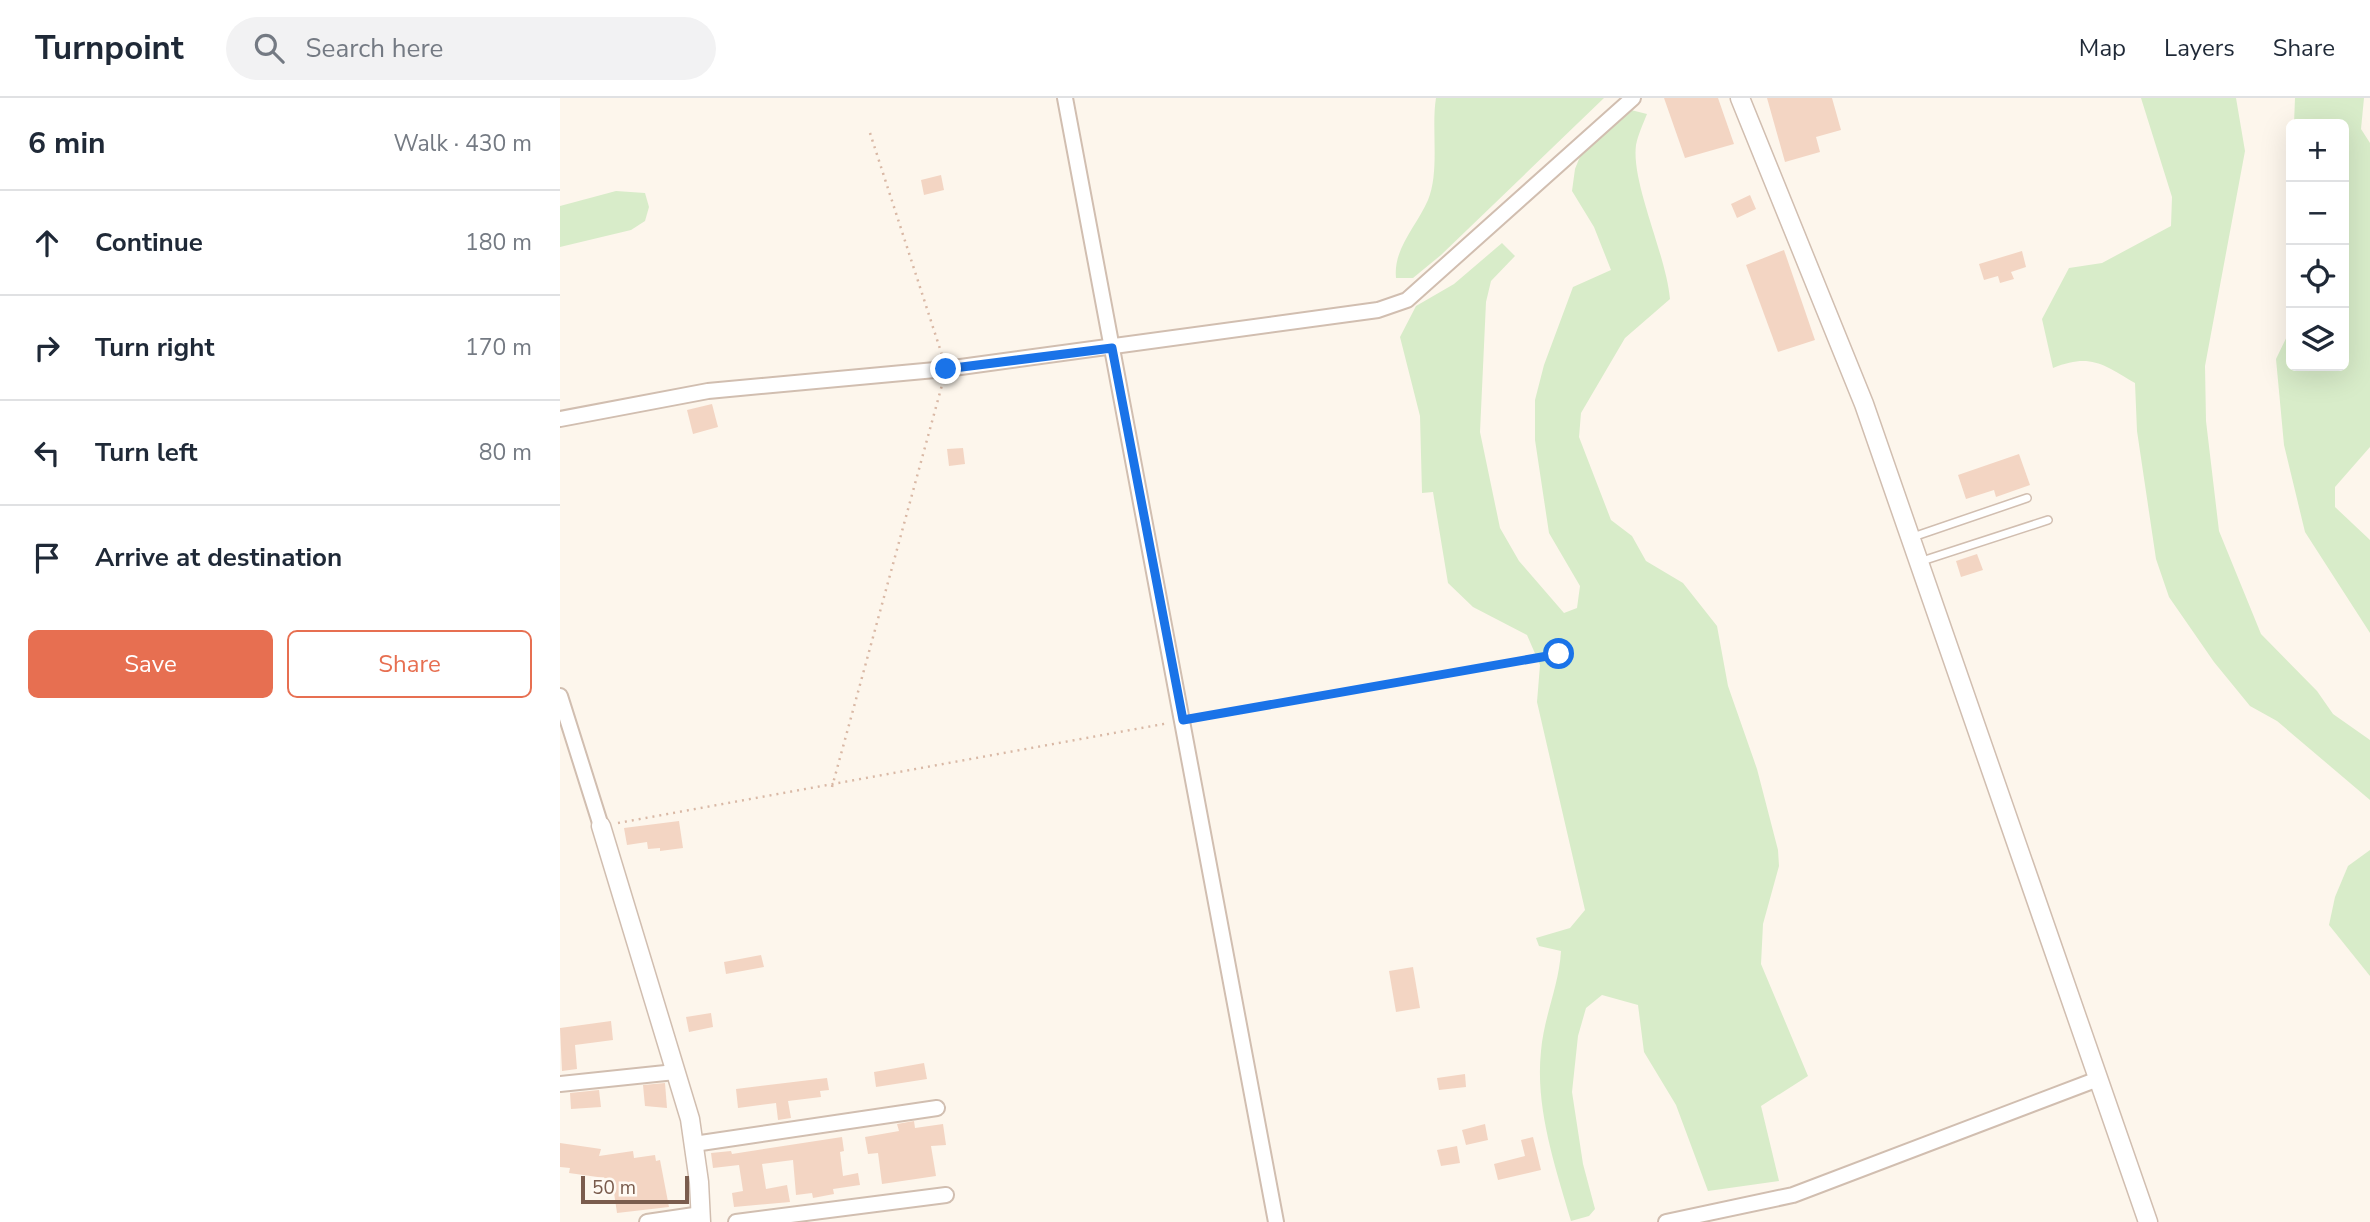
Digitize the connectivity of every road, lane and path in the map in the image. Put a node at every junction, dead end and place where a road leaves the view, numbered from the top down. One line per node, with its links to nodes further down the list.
1 (1065, 98): 5 (street)
2 (1633, 98): 5 (street)
3 (1740, 98): 10 (street)
4 (870, 133): 6 (path)
5 (1112, 348): 6 (street); 14 (street)
6 (946, 369): 7 (street); 15 (path)
7 (560, 419)
8 (2027, 498): 10 (lane)
9 (2048, 520): 11 (lane)
10 (1910, 538): 11 (street)
11 (1918, 562): 18 (street)
12 (1559, 654): 14 (path)
13 (560, 696): 16 (street)
14 (1183, 720): 15 (path); 26 (street)
15 (832, 786): 16 (path)
16 (601, 826): 17 (street)
17 (675, 1072): 19 (street); 21 (street)
18 (2098, 1079): 27 (street); 28 (street)
19 (560, 1084)
20 (937, 1108): 21 (street)
21 (694, 1144): 23 (street)
22 (946, 1195): 25 (street)
23 (701, 1218): 24 (street)
24 (648, 1222)
25 (736, 1222)
26 (1276, 1222)
27 (1666, 1222)
28 (2148, 1222)

